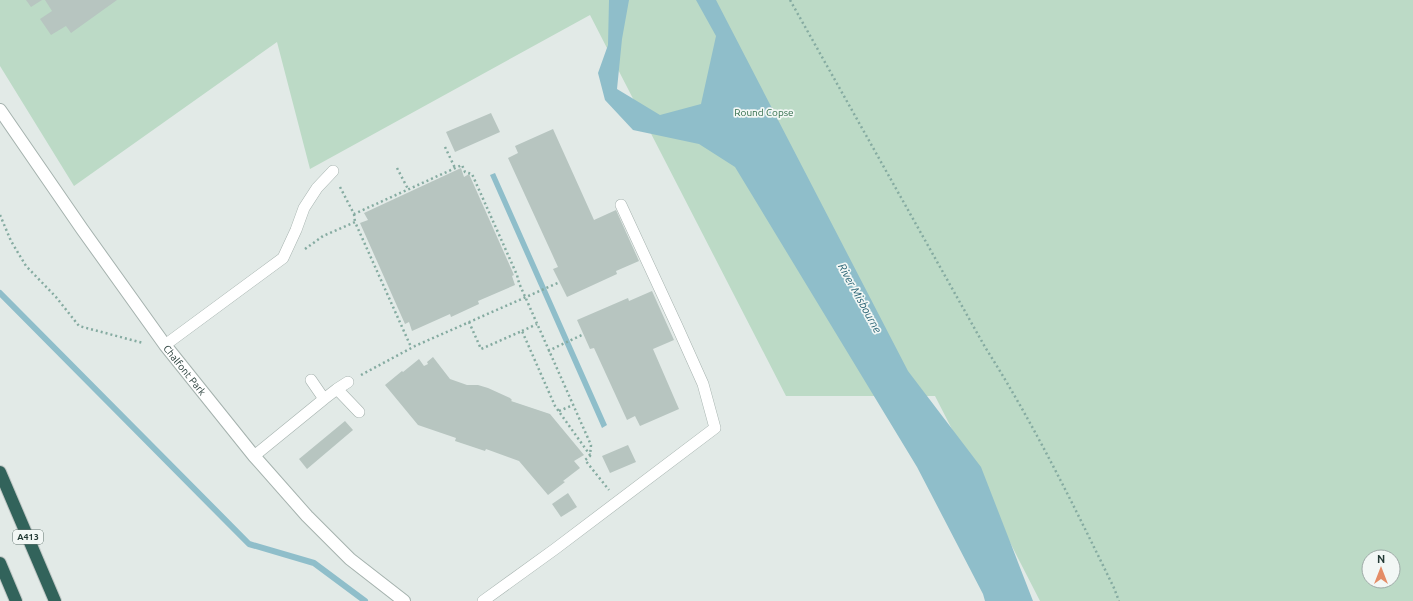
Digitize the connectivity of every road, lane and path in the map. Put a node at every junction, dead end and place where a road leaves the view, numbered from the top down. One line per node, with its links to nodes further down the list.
1 (790, 0): 39 (path)
2 (0, 110): 20 (street, Chalfont Park)
3 (445, 147): 5 (path)
4 (397, 168): 7 (path)
5 (455, 168): 7 (path); 14 (path)
6 (330, 174): 9 (path); 20 (lane)
7 (408, 189): 9 (path)
8 (621, 205): 33 (lane)
9 (354, 214): 11 (path)
10 (0, 215): 19 (path)
11 (355, 222): 12 (path); 21 (path)
12 (302, 251)
13 (560, 282): 14 (path)
14 (525, 297): 15 (path); 16 (path)
15 (469, 322): 17 (path); 21 (path)
16 (536, 324): 17 (path); 22 (path)
17 (522, 330): 28 (path)
18 (584, 334): 22 (path)
19 (147, 344)
20 (165, 345): 30 (street, Chalfont Park)
21 (412, 347): 24 (path)
22 (548, 351): 27 (path)
23 (311, 380): 26 (lane)
24 (348, 382): 25 (lane)
25 (337, 389): 26 (lane); 29 (lane)
26 (324, 398): 30 (lane)
27 (573, 405): 28 (path); 31 (path)
28 (559, 411): 31 (path)
29 (359, 412)
30 (254, 456): 37 (street, Chalfont Park)
31 (590, 456): 33 (path)
32 (0, 472): 36 (highway, A413)
33 (617, 502): 38 (lane)
34 (0, 563): 35 (highway)
35 (16, 601)
36 (55, 601)
37 (404, 601)
38 (483, 601)
39 (1119, 601)

